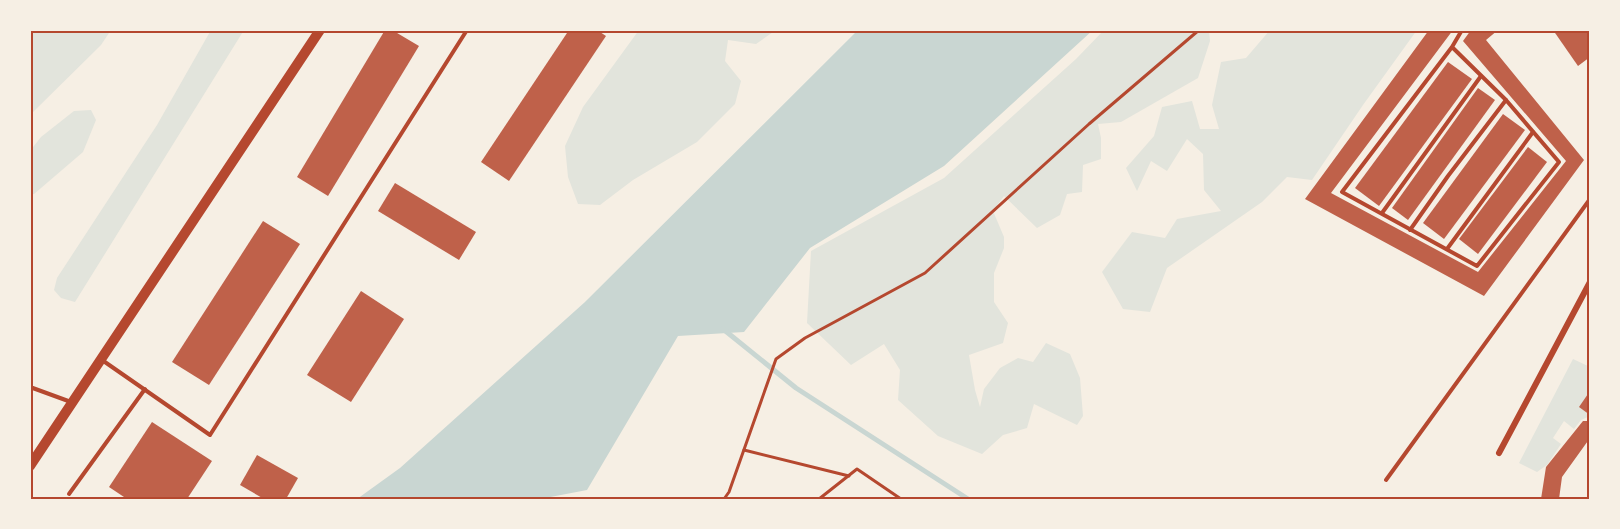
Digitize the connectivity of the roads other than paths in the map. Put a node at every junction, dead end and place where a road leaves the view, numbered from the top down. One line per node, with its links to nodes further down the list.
1 (320, 30): 13 (main road)
2 (467, 30): 15 (lane)
3 (1462, 30): 4 (lane)
4 (1452, 47): 5 (lane); 9 (lane)
5 (1480, 76): 6 (lane); 9 (lane)
6 (1506, 100): 7 (lane); 10 (lane)
7 (1533, 132): 11 (lane); 11 (lane)
8 (1590, 199): 19 (lane)
9 (1382, 213): 10 (lane)
10 (1410, 230): 11 (lane)
11 (1446, 249)
12 (1590, 282): 17 (street)
13 (101, 359): 15 (lane); 16 (main road)
14 (30, 387): 16 (lane)
15 (145, 389): 20 (lane)
16 (72, 402): 18 (main road)
17 (1498, 453)
18 (30, 466)
19 (1386, 480)
20 (69, 494)

